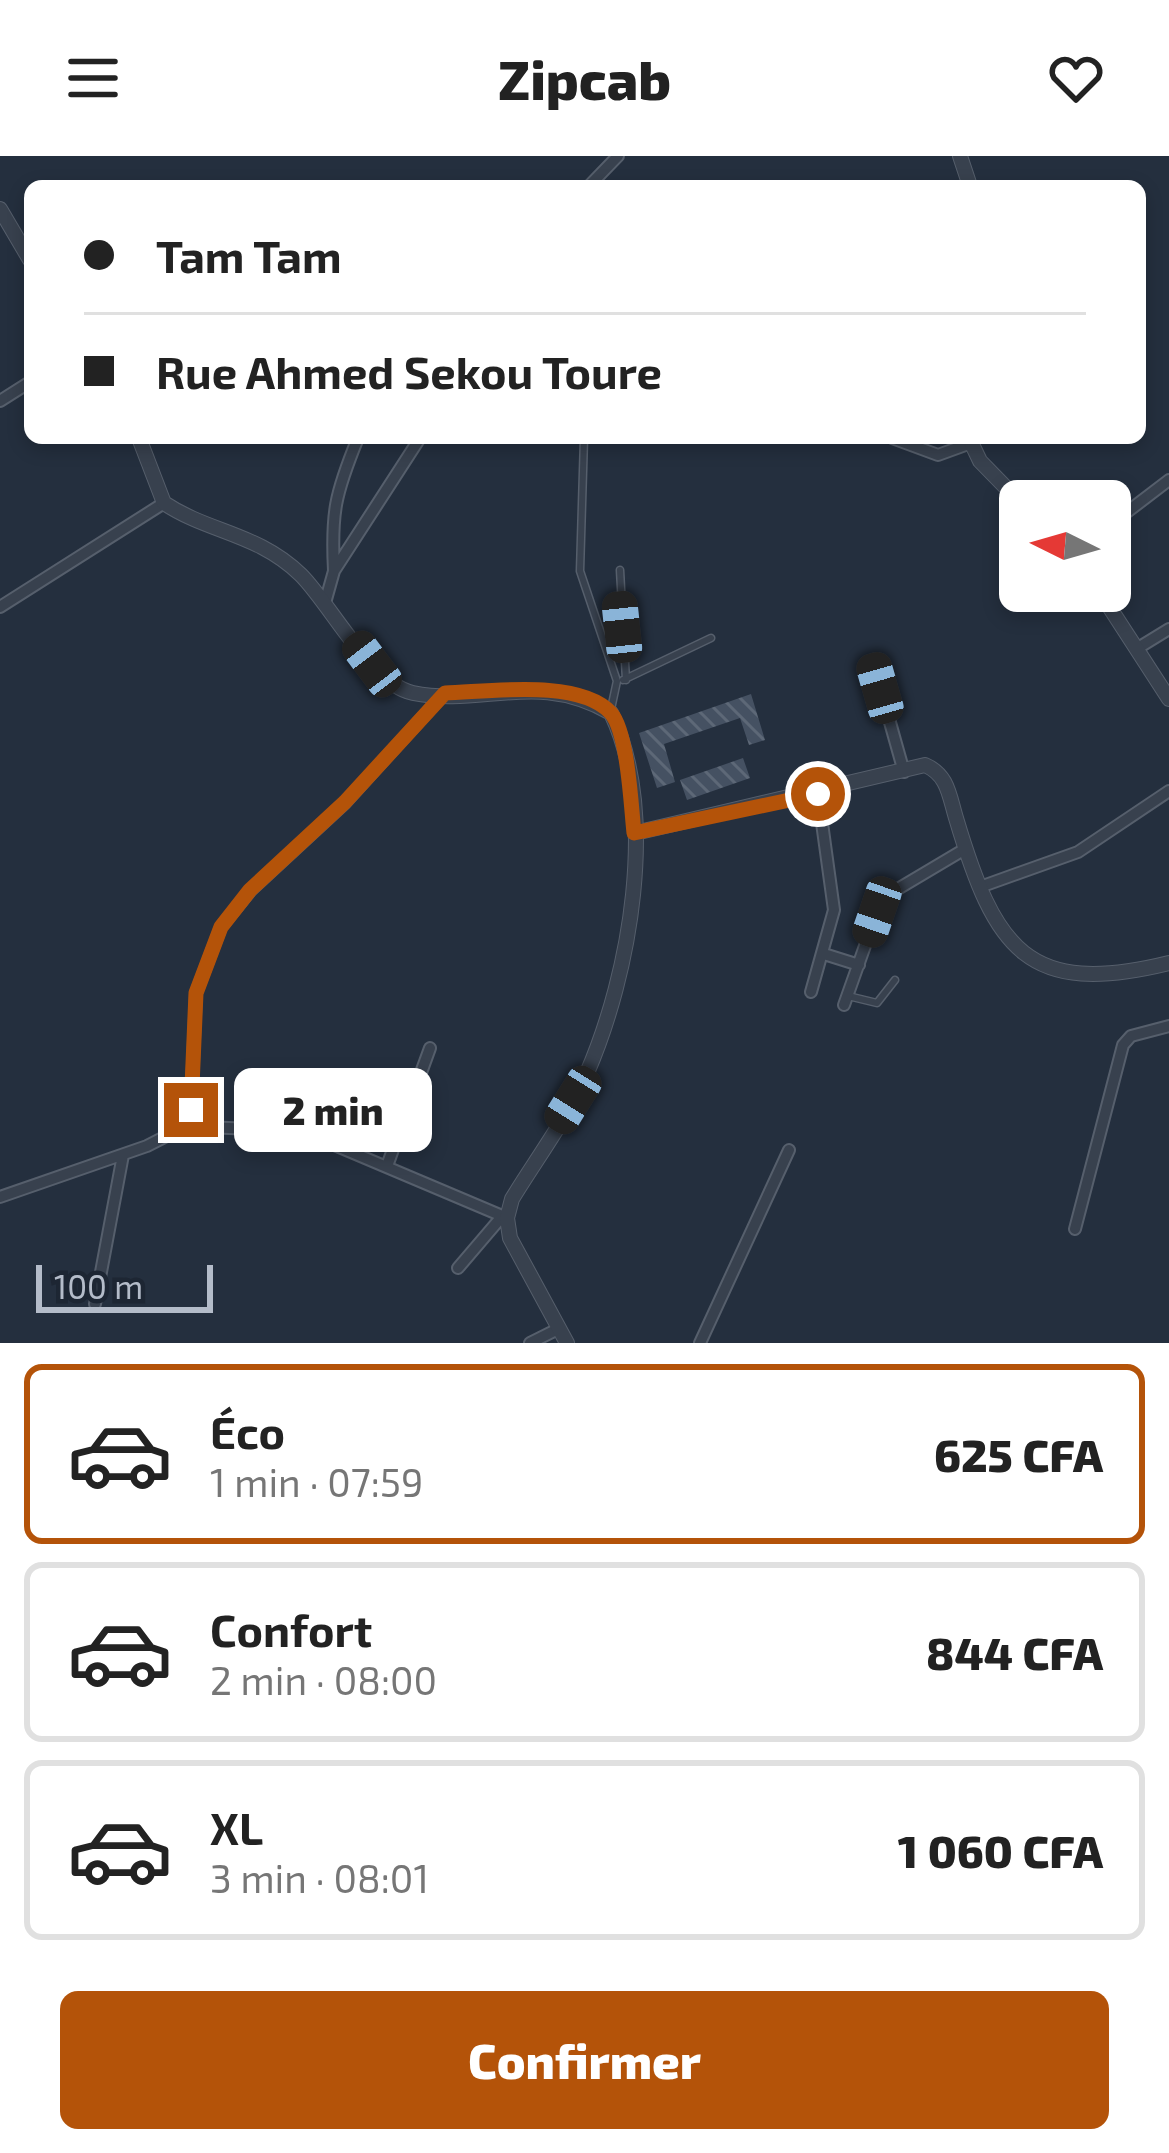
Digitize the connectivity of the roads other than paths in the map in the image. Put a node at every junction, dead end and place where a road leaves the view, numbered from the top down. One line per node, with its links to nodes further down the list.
1 (618, 156): 2 (street)
2 (595, 180)
3 (0, 209): 4 (street)
4 (24, 250)
5 (141, 444): 14 (street)
6 (356, 444): 17 (street)
7 (416, 444): 17 (street)
8 (584, 444): 26 (lane)
9 (908, 444): 10 (street)
10 (963, 444)
11 (972, 444): 12 (street)
12 (1002, 480)
13 (1169, 480): 15 (street)
14 (164, 503): 18 (street); 19 (street)
15 (1131, 509)
16 (620, 570): 25 (lane)
17 (334, 571): 18 (street)
18 (326, 603): 27 (street)
19 (0, 607)
20 (1113, 612): 23 (street)
21 (1169, 629): 23 (street)
22 (711, 638): 25 (lane)
23 (1138, 648): 28 (street)
24 (873, 662): 30 (street)
25 (626, 680): 26 (lane)
26 (616, 681): 29 (lane)
27 (445, 693): 29 (street); 44 (street)
28 (1169, 700)
29 (610, 713): 33 (street)
30 (904, 772): 32 (street); 34 (street)
31 (1169, 791): 35 (street)
32 (818, 794): 33 (street); 36 (street)
33 (634, 833): 49 (street)
34 (965, 849): 35 (street); 38 (street)
35 (980, 887): 37 (street)
36 (824, 954): 38 (street); 40 (street)
37 (1169, 963)
38 (859, 965): 41 (street)
39 (895, 980): 41 (lane)
40 (812, 992)
41 (846, 1000)
42 (1169, 1026): 50 (street)
43 (430, 1048): 47 (street)
44 (186, 1126): 46 (street); 47 (street)
45 (789, 1150): 55 (street)
46 (123, 1155): 48 (street); 52 (street)
47 (388, 1166): 49 (street)
48 (0, 1197)
49 (503, 1219): 51 (street); 53 (street)
50 (1075, 1228)
51 (458, 1268)
52 (94, 1304)
53 (563, 1336): 54 (street)
54 (530, 1343)
55 (700, 1343)

